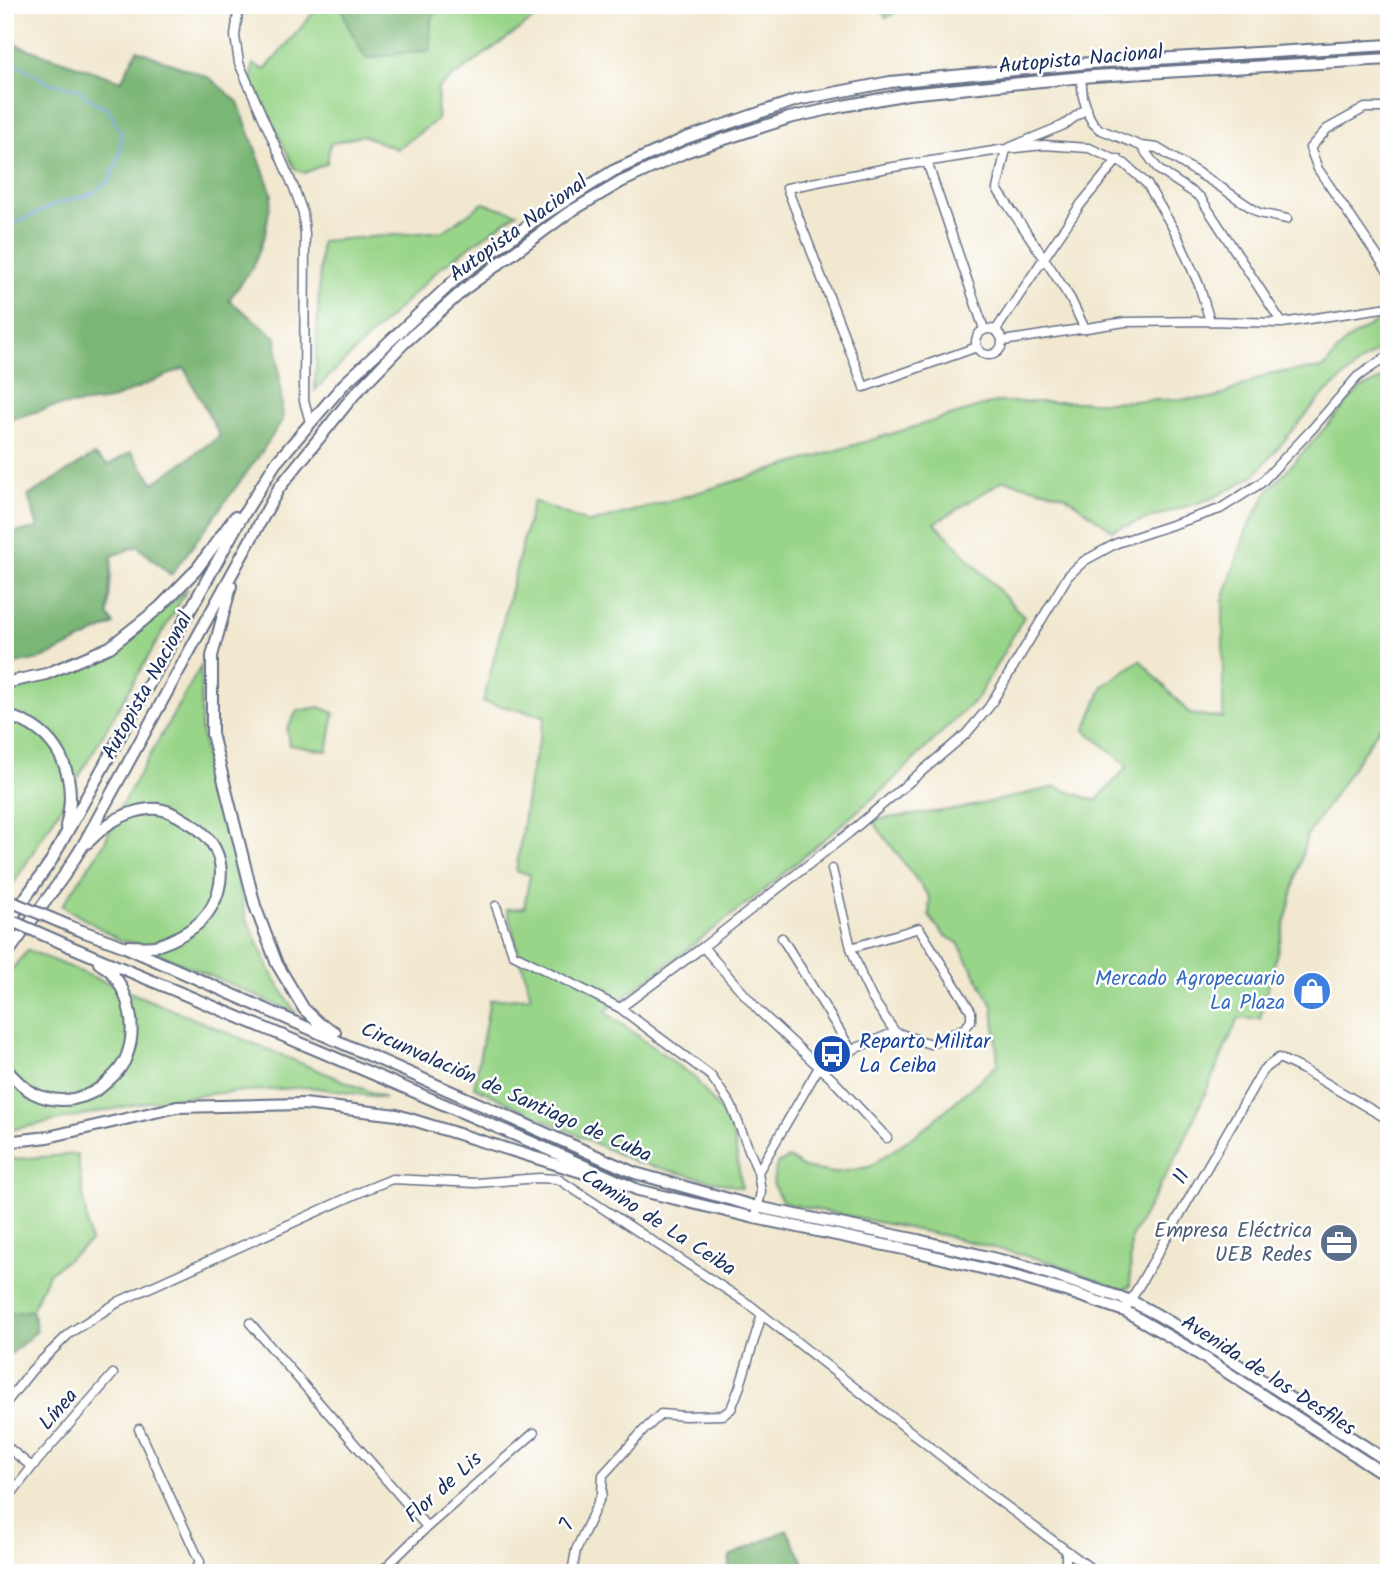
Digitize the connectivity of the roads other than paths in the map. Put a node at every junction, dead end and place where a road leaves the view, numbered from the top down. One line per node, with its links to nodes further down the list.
1 (239, 5): 23 (street)
2 (1389, 45): 23 (highway, Autopista Nacional)
3 (1389, 59): 4 (highway, Autopista Nacional)
4 (1081, 77): 5 (street); 25 (highway, Autopista Nacional)
5 (1087, 108): 7 (street); 8 (street)
6 (1382, 108): 13 (street)
7 (1141, 145): 11 (street); 16 (street)
8 (1006, 149): 9 (street); 10 (street); 12 (street)
9 (1118, 159): 12 (street); 15 (street)
10 (927, 162): 17 (street); 21 (street)
11 (1287, 219)
12 (1044, 258): 18 (street); 19 (street)
13 (1389, 273)
14 (1389, 307): 16 (street)
15 (1210, 321): 16 (street); 18 (street)
16 (1282, 323)
17 (984, 329): 19 (street); 21 (street)
18 (1085, 329): 20 (street)
19 (996, 330): 20 (street)
20 (1003, 341): 21 (street)
21 (977, 347)
22 (1389, 355): 37 (street)
23 (310, 422): 24 (highway, Autopista Nacional)
24 (275, 464): 26 (highway); 29 (highway, Autopista Nacional)
25 (238, 564): 28 (highway, Autopista Nacional); 46 (highway)
26 (5, 683)
27 (5, 715): 29 (highway)
28 (82, 847): 36 (highway); 40 (highway, Autopista Nacional)
29 (51, 861): 34 (highway, Autopista Nacional)
30 (832, 869): 38 (street)
31 (5, 899): 36 (highway, Circunvalación de Santiago de Cuba, bridge)
32 (496, 906): 41 (street)
33 (5, 918): 39 (highway, Circunvalación de Santiago de Cuba, bridge)
34 (5, 927)
35 (782, 938): 43 (street)
36 (123, 946): 46 (highway, Circunvalación de Santiago de Cuba)
37 (703, 947): 41 (street); 44 (street)
38 (851, 948): 42 (street); 42 (street)
39 (89, 954): 45 (highway); 53 (highway, Circunvalación de Santiago de Cuba)
40 (5, 957)
41 (620, 1008): 51 (street)
42 (895, 1032): 43 (street)
43 (852, 1051): 44 (street)
44 (819, 1067): 48 (street); 51 (street)
45 (5, 1068)
46 (418, 1076): 54 (highway, Circunvalación de Santiago de Cuba)
47 (1389, 1120): 56 (street, 11)
48 (887, 1138)
49 (5, 1142): 50 (highway)
50 (563, 1166): 52 (street); 53 (highway)
51 (758, 1172): 54 (street)
52 (539, 1178): 57 (street, Camino de La Ceiba); 60 (street, Camino de La Ceiba)
53 (638, 1190): 55 (highway, Circunvalación de Santiago de Cuba)
54 (757, 1207): 55 (street); 56 (highway, Circunvalación de Santiago de Cuba)
55 (755, 1219): 56 (highway, Circunvalación de Santiago de Cuba)
56 (1128, 1306): 61 (highway, Avenida de los Desfiles)
57 (762, 1314): 70 (street, Camino de La Ceiba); 73 (street, 7)
58 (250, 1324): 69 (street)
59 (113, 1374): 66 (street, Línea)
60 (5, 1404)
61 (1292, 1407): 65 (highway, Avenida de los Desfiles); 67 (highway, Avenida de los Desfiles)
62 (139, 1429): 71 (street)
63 (534, 1433): 69 (street, Flor de Lis)
64 (5, 1445): 66 (street)
65 (1389, 1462)
66 (32, 1467): 68 (street, Línea)
67 (1389, 1477)
68 (5, 1502)
69 (427, 1527): 72 (street, Flor de Lis)
70 (1066, 1551): 74 (street); 75 (street, Camino de La Ceiba)
71 (193, 1573)
72 (380, 1573)
73 (572, 1573)
74 (1066, 1573)
75 (1097, 1573)

